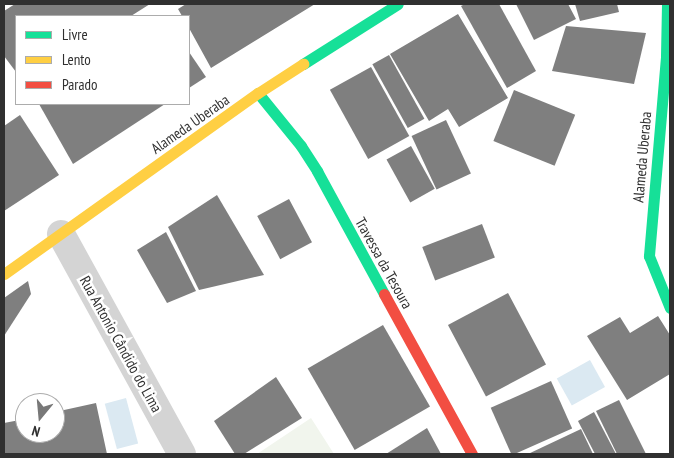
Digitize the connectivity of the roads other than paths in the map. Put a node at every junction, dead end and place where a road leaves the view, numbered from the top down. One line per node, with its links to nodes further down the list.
1 (398, 4): 3 (street, Alameda Uberaba)
2 (668, 4): 6 (street, Alameda Uberaba)
3 (258, 94): 4 (street, Alameda Uberaba); 8 (street, Travessa da Tesoura)
4 (61, 234): 5 (street, Alameda Uberaba); 7 (street, Rua Antonio Cândido do Lima)
5 (4, 274)
6 (670, 308)
7 (182, 454)
8 (472, 454)

